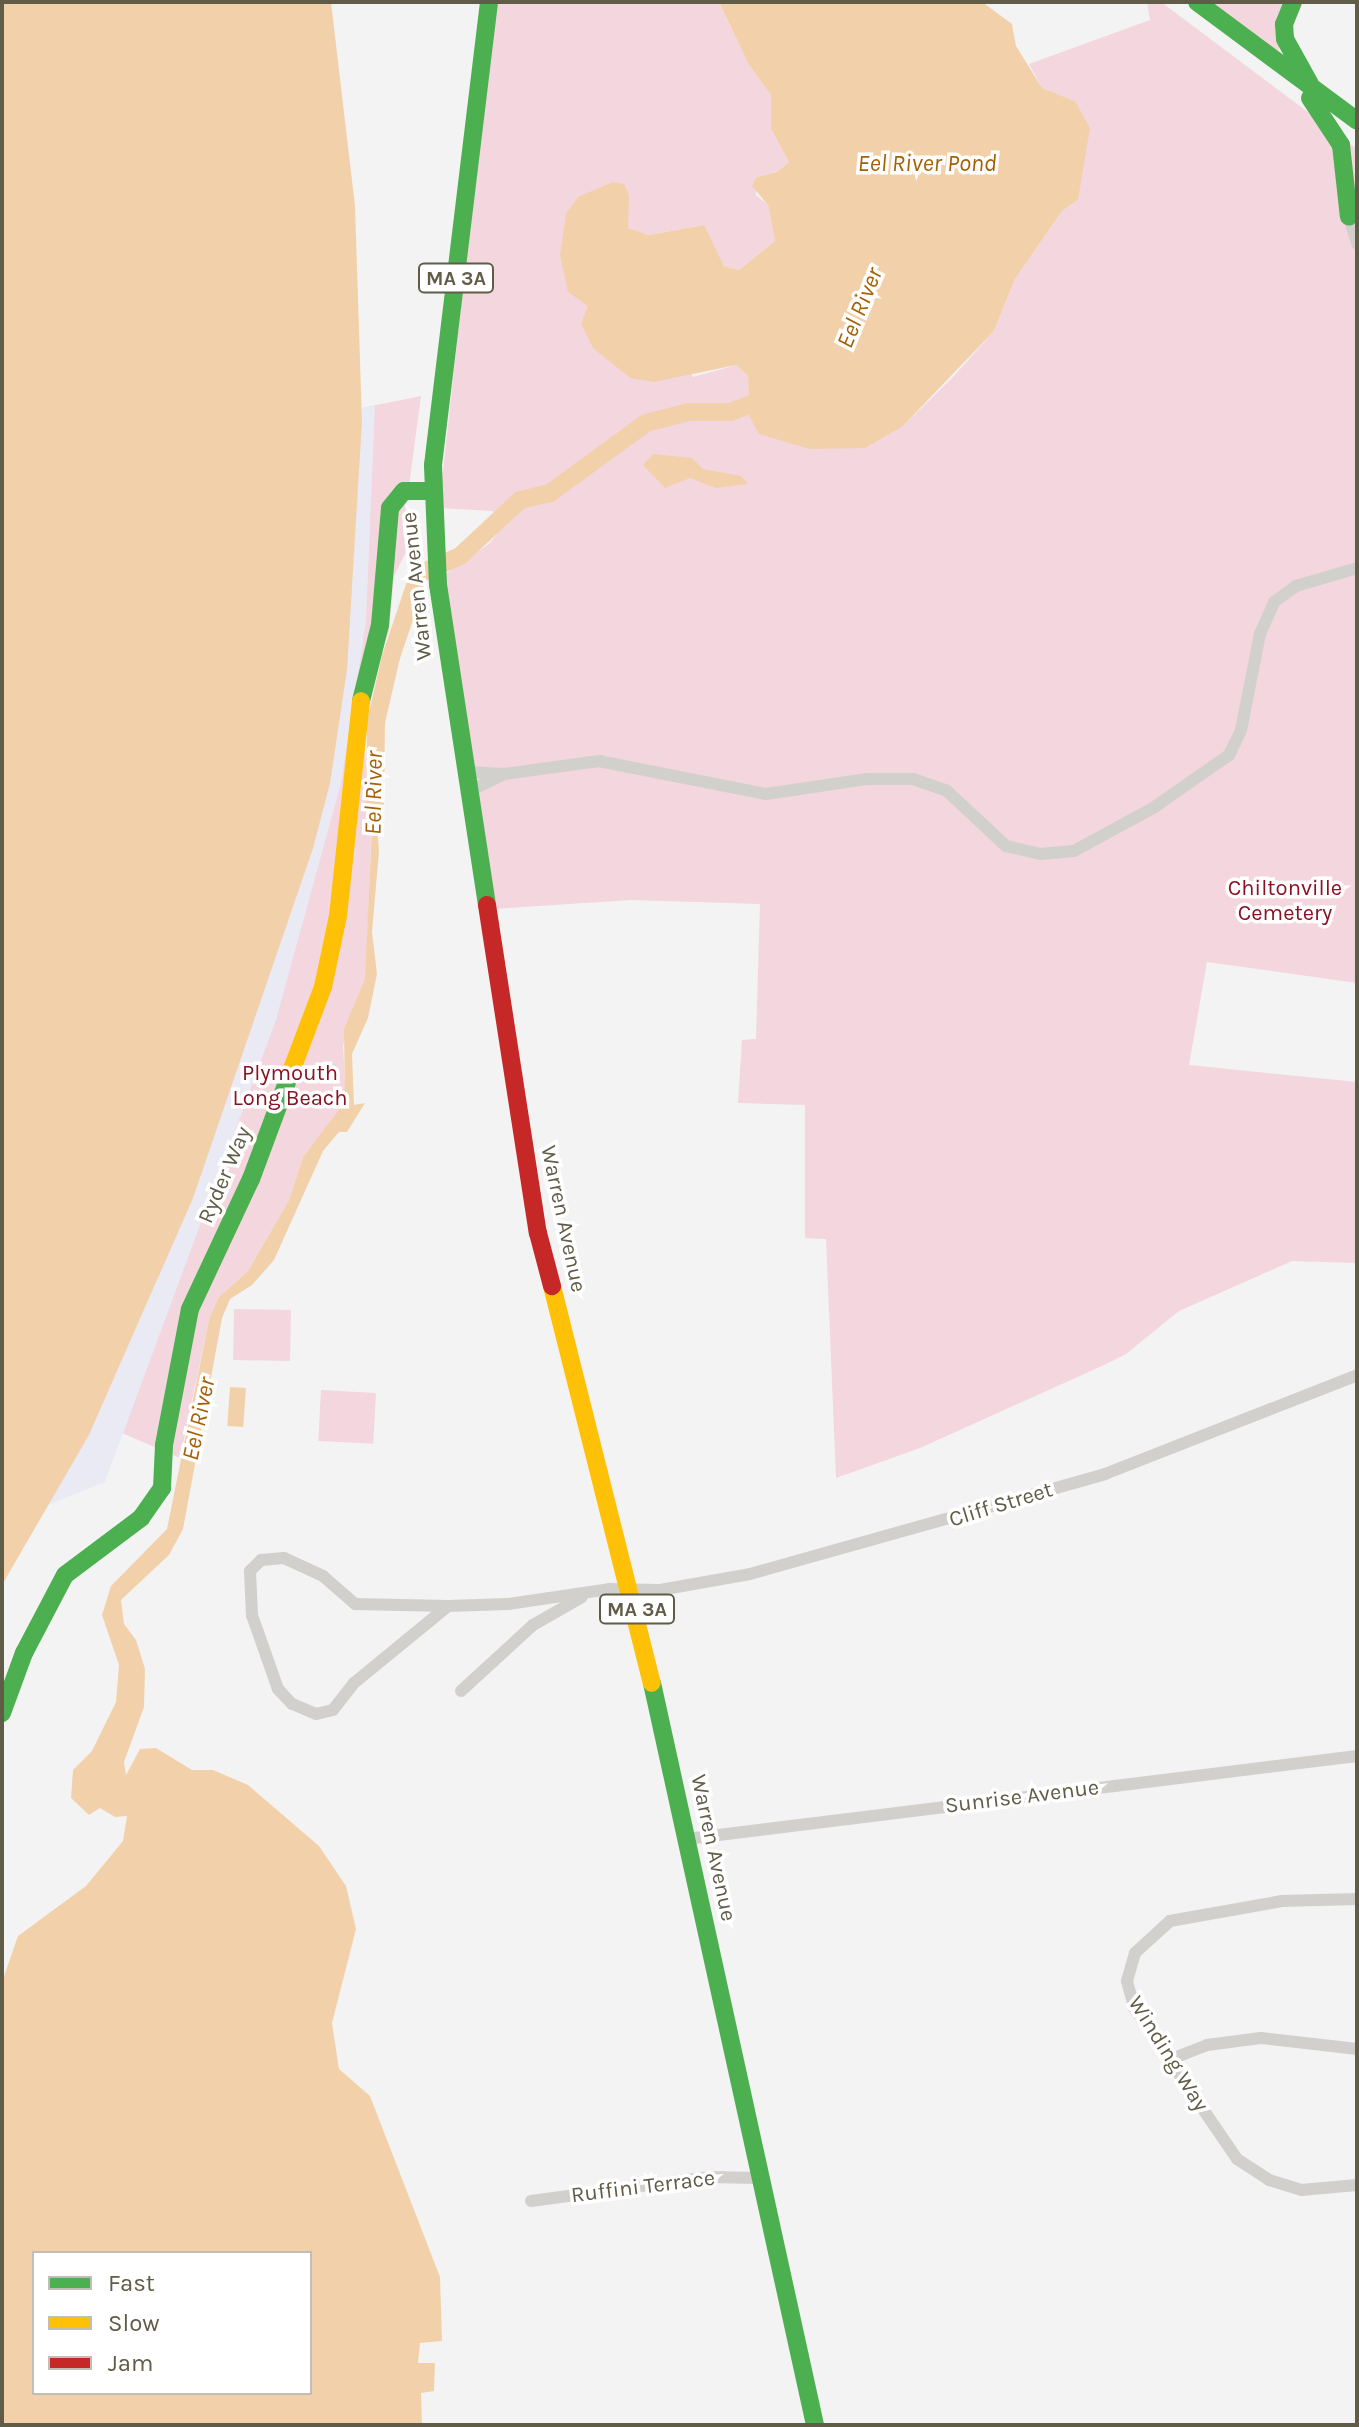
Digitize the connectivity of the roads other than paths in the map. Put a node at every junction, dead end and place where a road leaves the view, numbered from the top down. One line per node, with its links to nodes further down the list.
1 (489, 2): 10 (main road, Warren Avenue / MA 3A)
2 (1197, 2): 4 (main road)
3 (1293, 2): 5 (main road)
4 (1295, 80): 5 (main road); 8 (main road)
5 (1322, 98): 6 (main road)
6 (1357, 121)
7 (1357, 190): 8 (main road)
8 (1349, 217): 9 (street)
9 (1357, 244)
10 (432, 491): 12 (main road, Warren Avenue / MA 3A); 20 (main road, Ryder Way)
11 (1357, 568): 13 (street)
12 (466, 772): 13 (street); 14 (main road, Warren Avenue / MA 3A)
13 (504, 774): 14 (street)
14 (468, 792): 16 (main road, Warren Avenue / MA 3A)
15 (1357, 1375): 16 (street, Cliff Street)
16 (632, 1588): 17 (street, Cliff Street); 22 (main road, Warren Avenue / MA 3A)
17 (588, 1593): 18 (street, Cliff Street); 19 (street)
18 (448, 1606): 18 (street, Cliff Street)
19 (461, 1691)
20 (2, 1713)
21 (1357, 1756): 22 (street, Sunrise Avenue)
22 (686, 1839): 26 (main road, Warren Avenue / MA 3A)
23 (1357, 1899): 25 (street, Winding Way)
24 (1357, 2049): 25 (street)
25 (1169, 2060): 27 (street, Winding Way)
26 (757, 2178): 28 (street, Ruffini Terrace); 29 (main road, Warren Avenue / MA 3A)
27 (1357, 2185)
28 (531, 2201)
29 (815, 2425)

